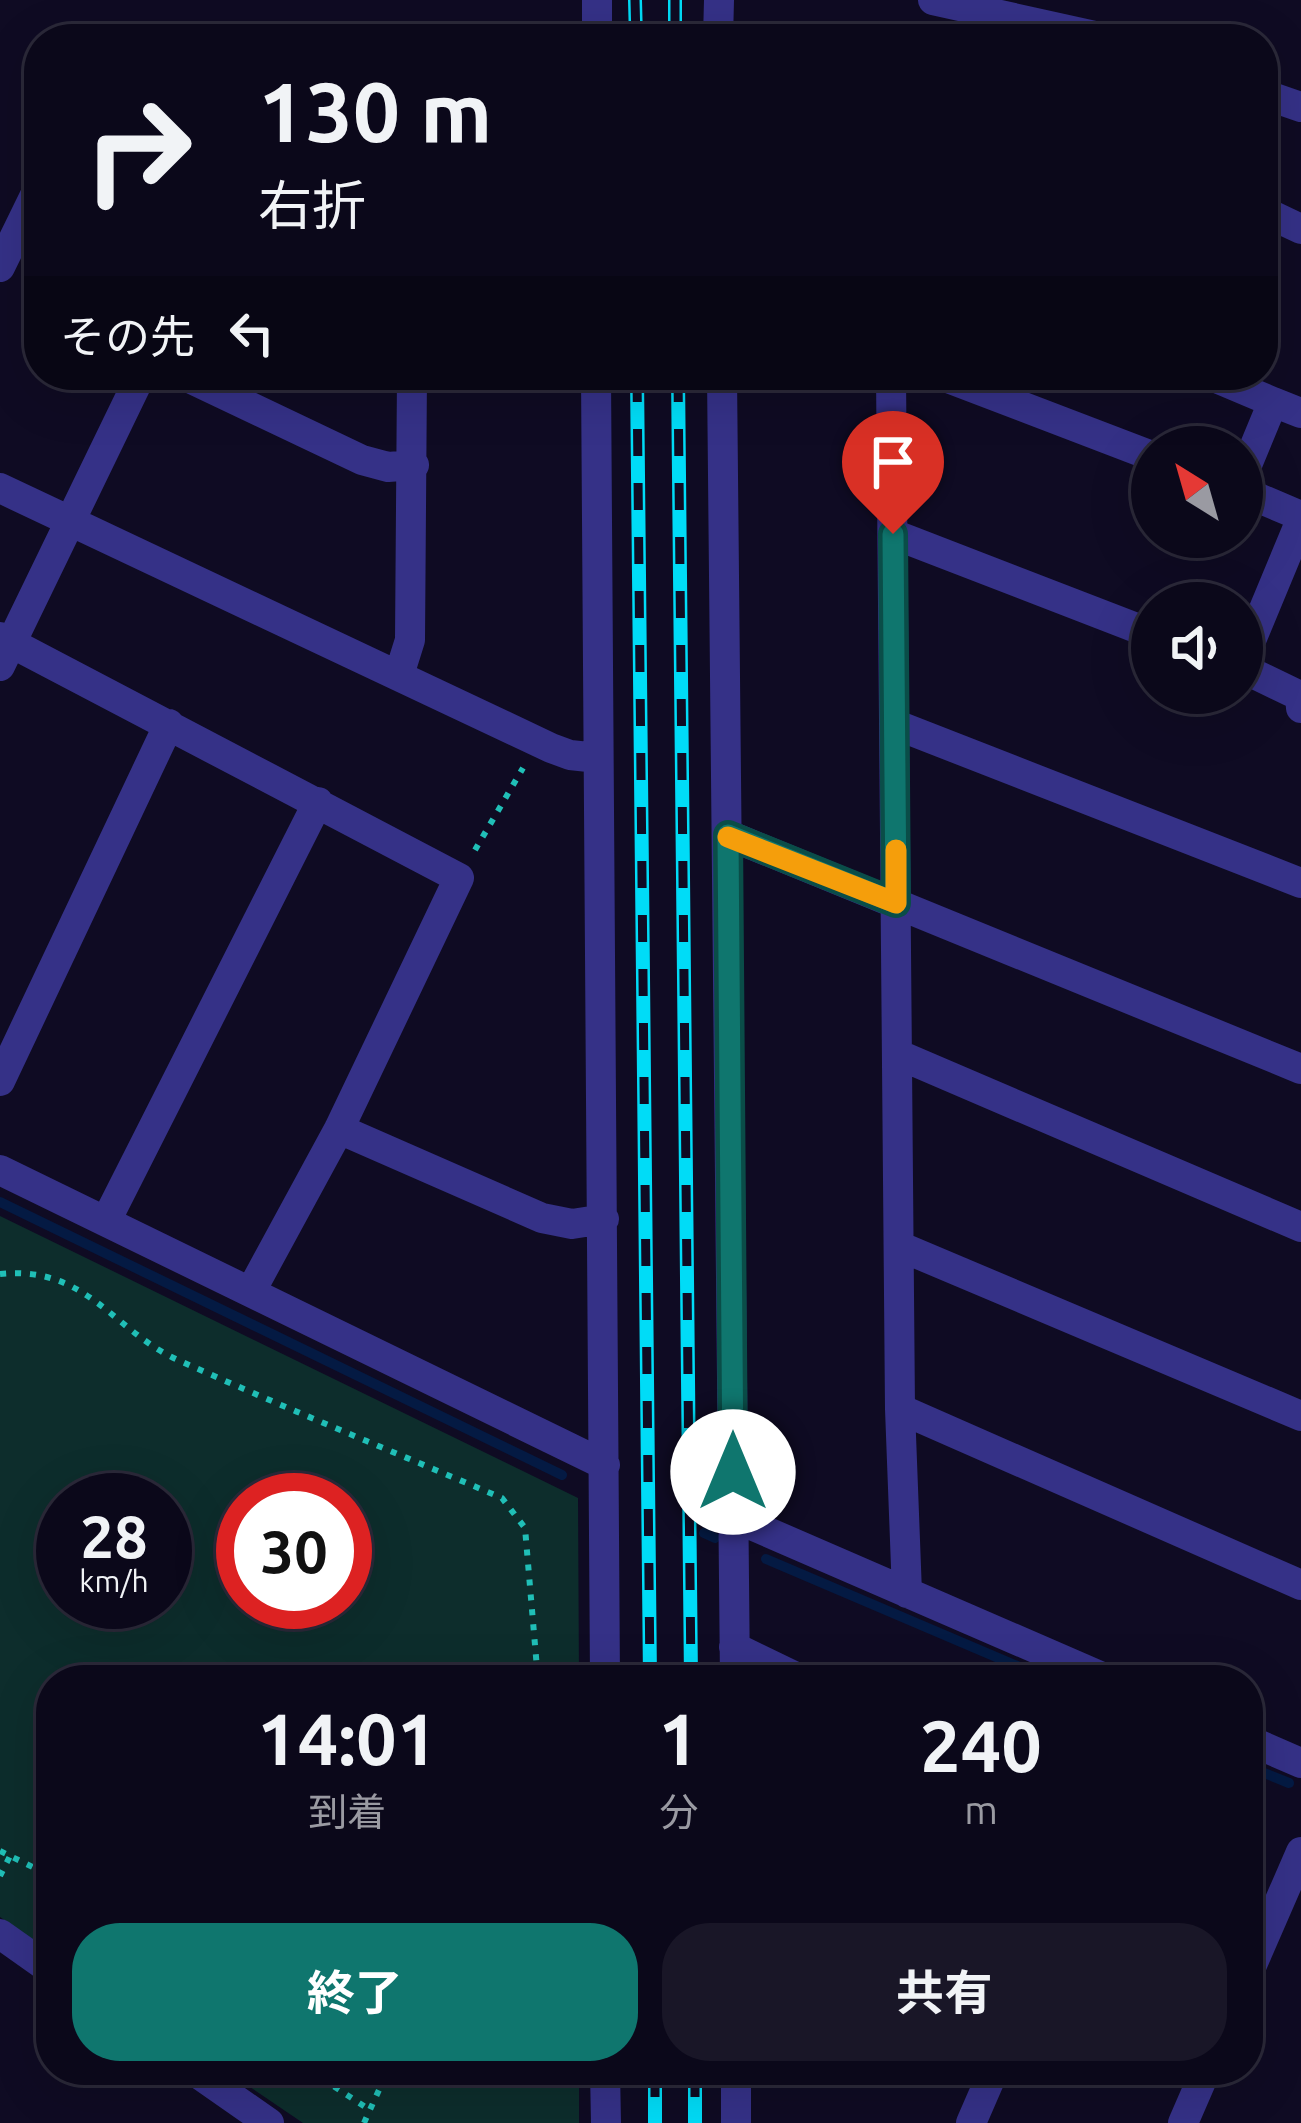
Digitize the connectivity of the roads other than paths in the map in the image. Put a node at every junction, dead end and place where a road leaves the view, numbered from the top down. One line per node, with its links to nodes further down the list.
1 (933, 0): 2 (street)
2 (1040, 24)
3 (24, 212): 4 (street)
4 (4, 246)
5 (134, 390): 20 (street)
6 (215, 390): 16 (street)
7 (412, 390): 16 (street)
8 (596, 390): 31 (street)
9 (722, 390): 33 (street)
10 (892, 390): 21 (street)
11 (979, 390): 15 (street)
12 (1246, 390): 13 (street)
13 (1287, 407): 14 (street)
14 (1263, 444)
15 (1131, 448)
16 (414, 465): 25 (street)
17 (0, 488): 20 (street)
18 (1263, 501): 19 (street)
19 (1301, 518): 22 (street)
20 (71, 524): 24 (street); 25 (street)
21 (893, 534): 23 (street); 30 (street)
22 (1263, 613)
23 (1131, 626)
24 (4, 648): 29 (street)
25 (399, 675): 31 (street)
26 (1263, 677): 27 (street)
27 (1300, 697): 28 (street)
28 (1301, 708)
29 (169, 724): 32 (street); 38 (street)
30 (894, 724): 34 (street); 35 (street)
31 (598, 758): 41 (street)
32 (318, 802): 39 (street); 42 (street)
33 (728, 835): 35 (street); 49 (street)
34 (1301, 883)
35 (896, 903): 36 (street); 37 (street)
36 (897, 1054): 43 (street); 44 (street)
37 (1301, 1069)
38 (0, 1081)
39 (339, 1129): 41 (street); 45 (street)
40 (0, 1169): 42 (street)
41 (604, 1219): 48 (street)
42 (106, 1221): 45 (street)
43 (1301, 1227)
44 (899, 1246): 46 (street); 47 (street)
45 (251, 1291): 48 (street)
46 (900, 1409): 50 (street); 51 (street)
47 (1301, 1416)
48 (605, 1465): 53 (street)
49 (733, 1517): 51 (street); 52 (street)
50 (1301, 1585)
51 (907, 1593): 56 (street)
52 (734, 1647): 54 (street); 55 (street)
53 (604, 1665)
54 (735, 1665)
55 (771, 1665)
56 (1073, 1665)
57 (1263, 1747): 58 (street)
58 (1301, 1763)
59 (1301, 1852): 61 (street)
60 (0, 1934): 62 (street)
61 (1263, 1939)
62 (36, 1959)
63 (215, 2085): 68 (street)
64 (605, 2085): 69 (street)
65 (736, 2085): 70 (street)
66 (987, 2085): 71 (street)
67 (1199, 2085): 72 (street)
68 (268, 2123)
69 (606, 2123)
70 (736, 2123)
71 (971, 2123)
72 (1183, 2123)

